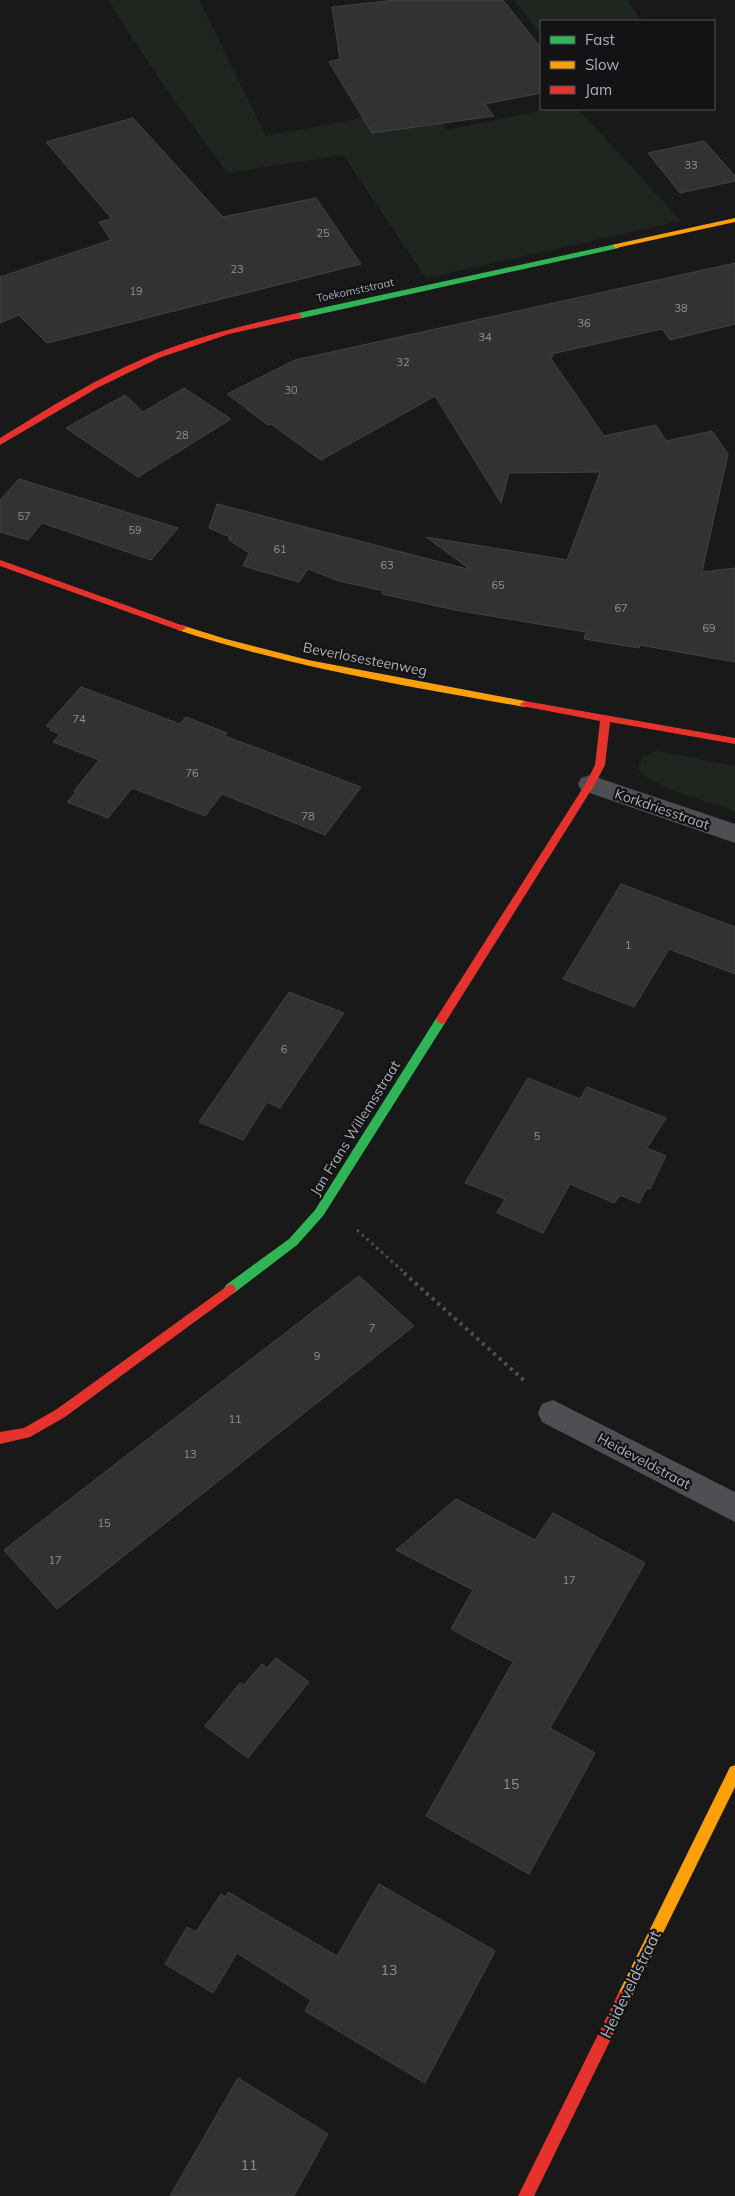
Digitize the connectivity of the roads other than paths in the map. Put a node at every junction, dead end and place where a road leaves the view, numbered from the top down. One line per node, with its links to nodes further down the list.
1 (735, 220): 2 (street, Toekomststraat)
2 (0, 442)
3 (0, 563): 4 (street, Beverlosesteenweg)
4 (605, 718): 5 (street, Beverlosesteenweg); 6 (street, Jan Frans Willemsstraat)
5 (735, 741)
6 (590, 784): 7 (street, Korkdriesstraat); 9 (street, Jan Frans Willemsstraat)
7 (735, 834)
8 (553, 1414): 10 (street, Heideveldstraat)
9 (0, 1438)
10 (735, 1508)
11 (735, 1772): 12 (street, Heideveldstraat)
12 (526, 2196)

